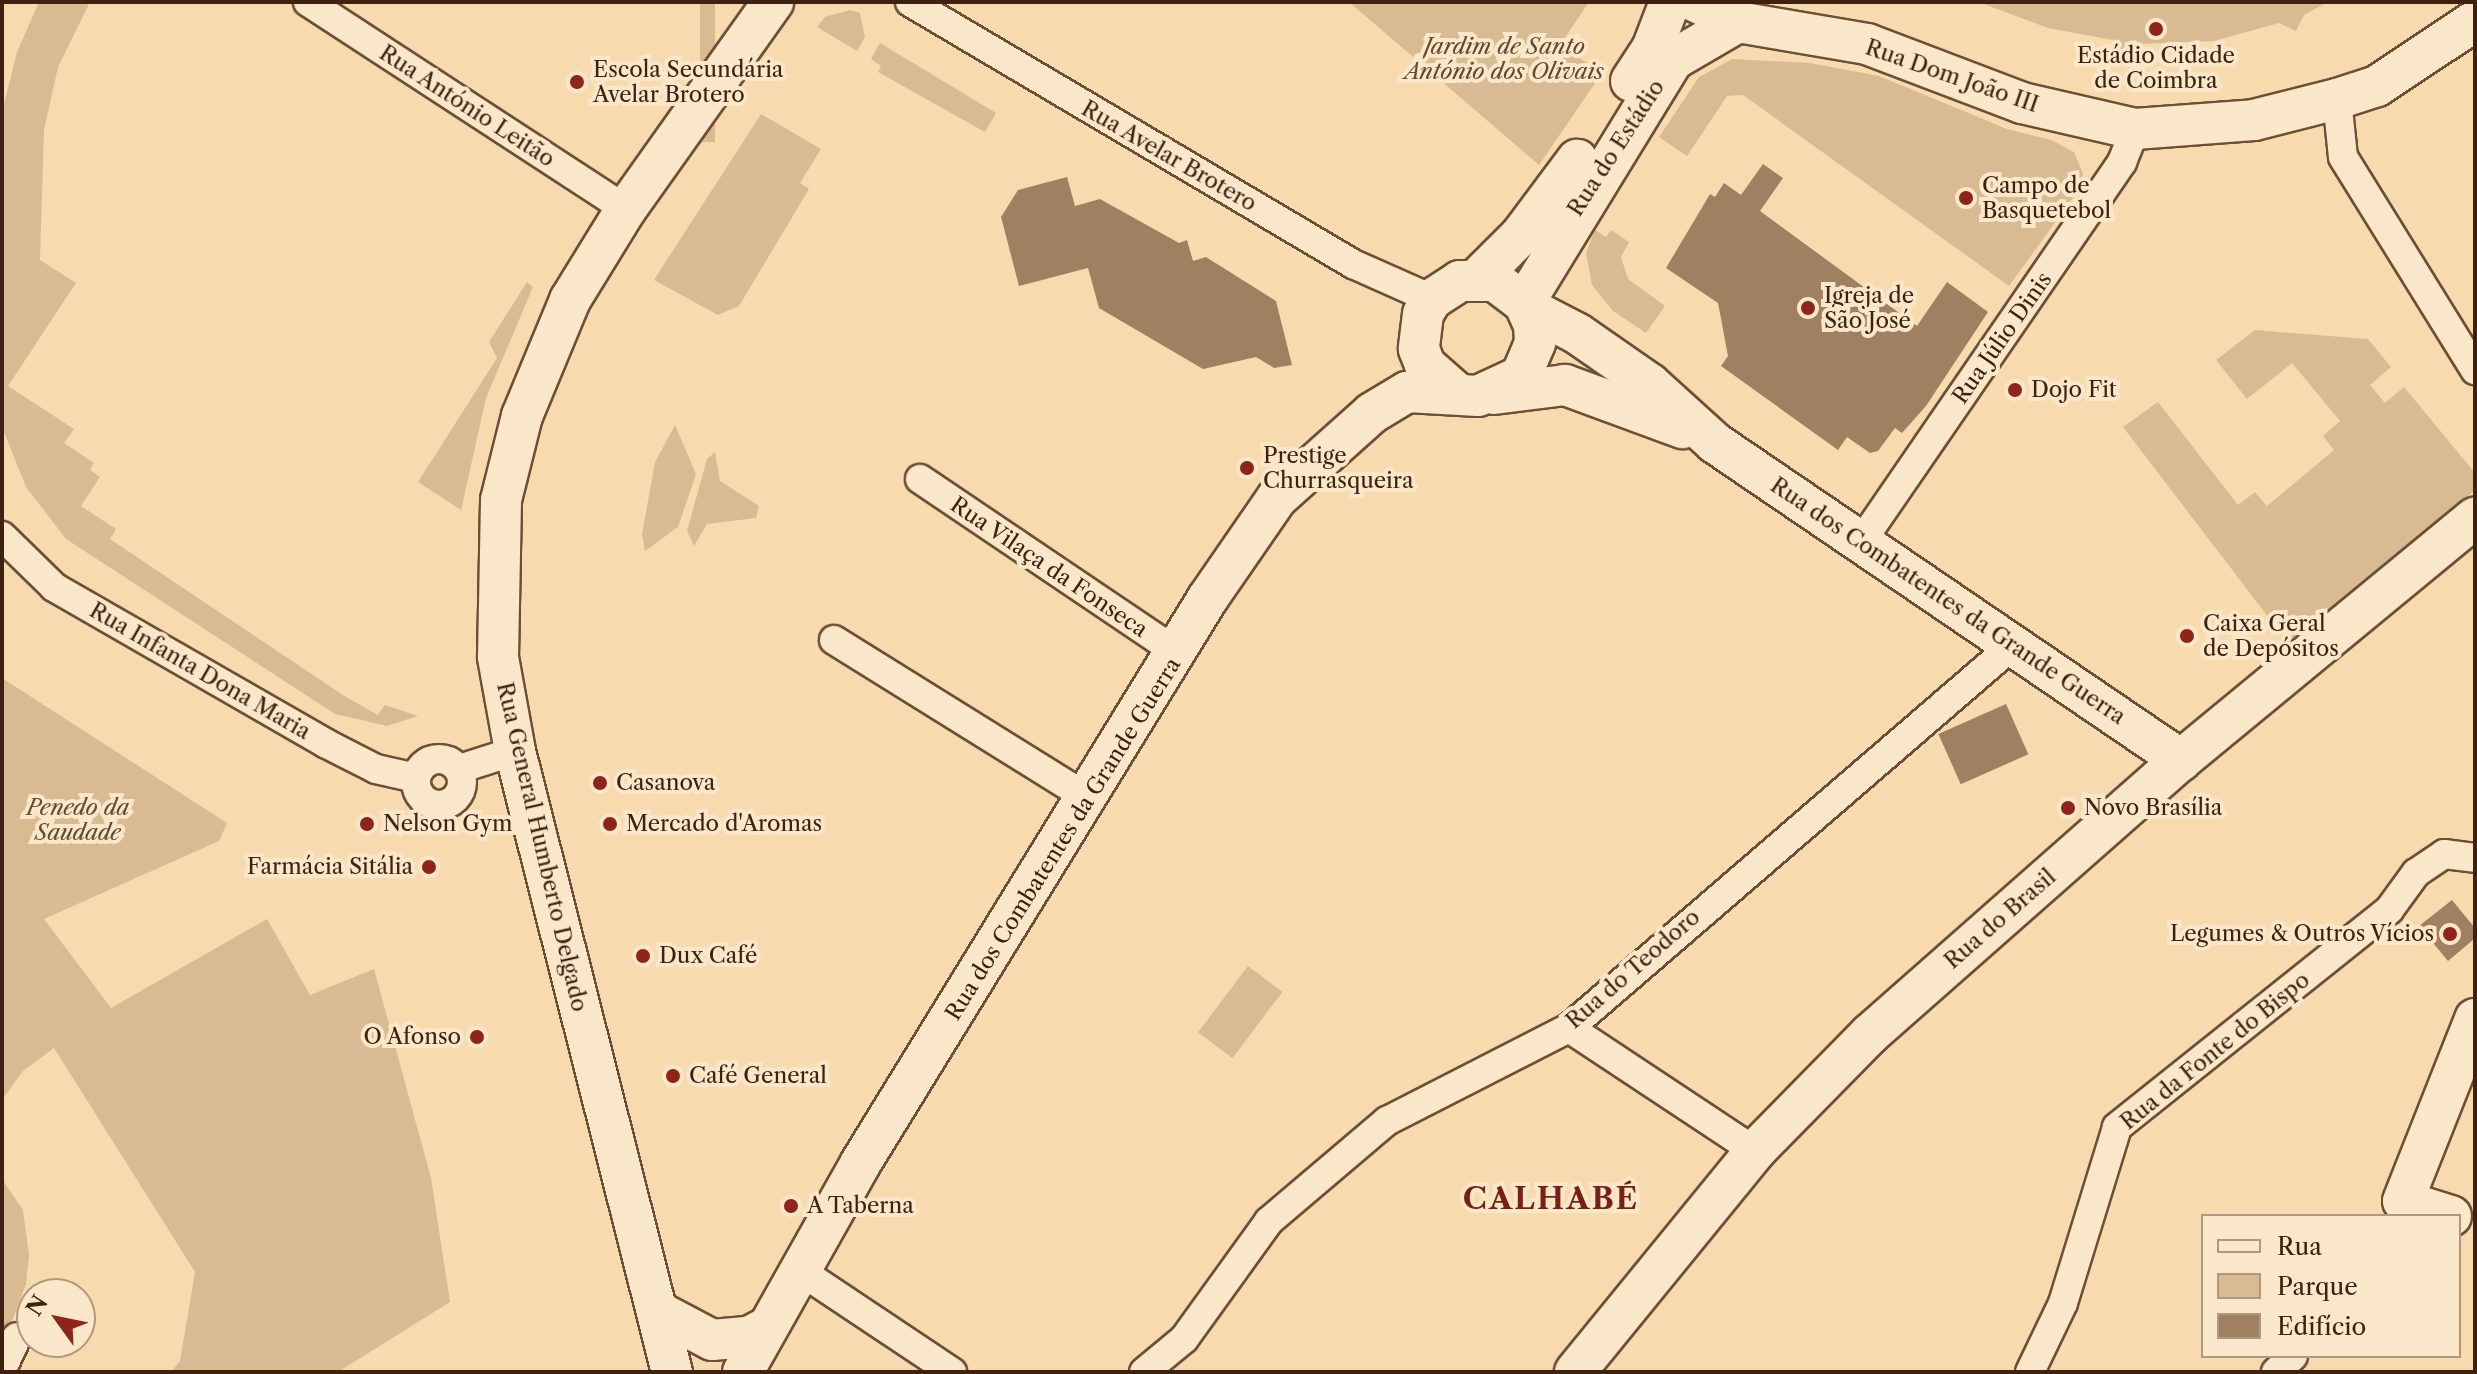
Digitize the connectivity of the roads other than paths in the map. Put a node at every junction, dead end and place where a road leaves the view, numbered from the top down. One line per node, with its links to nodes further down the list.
1 (308, 2): 10 (street, Rua António Leitão)
2 (773, 2): 10 (main road, Rua General Humberto Delgado)
3 (910, 2): 12 (street, Rua Avelar Brotero)
4 (1670, 2): 11 (main road, Rua do Estádio)
5 (1696, 2): 6 (main road, Rua Dom João III)
6 (1738, 22): 9 (main road, Rua Dom João III); 13 (main road, Rua do Estádio)
7 (2466, 39): 8 (main road, Rua Dom João III)
8 (2337, 99): 9 (main road, Rua Dom João III); 14 (street)
9 (2135, 129): 20 (street, Rua Júlio Dinis)
10 (626, 209): 24 (main road, Rua General Humberto Delgado)
11 (1477, 279): 12 (main road); 13 (main road)
12 (1432, 299): 15 (main road)
13 (1526, 306): 15 (main road); 16 (main road, Rua dos Combatentes da Grande Guerra)
14 (2475, 370)
15 (1474, 394): 16 (main road, Rua dos Combatentes da Grande Guerra); 23 (main road, Rua dos Combatentes da Grande Guerra)
16 (1715, 443): 20 (main road, Rua dos Combatentes da Grande Guerra)
17 (920, 479): 23 (street, Rua Vilaça da Fonseca)
18 (2475, 518): 25 (main road, Rua do Brasil)
19 (2, 536): 27 (street, Rua Infanta Dona Maria)
20 (1861, 542): 22 (main road, Rua dos Combatentes da Grande Guerra)
21 (834, 640): 28 (street)
22 (2013, 645): 25 (main road, Rua dos Combatentes da Grande Guerra); 31 (street, Rua do Teodoro)
23 (1179, 654): 28 (main road, Rua dos Combatentes da Grande Guerra)
24 (515, 751): 26 (street); 36 (main road, Rua General Humberto Delgado)
25 (2181, 760): 32 (main road, Rua do Brasil)
26 (459, 769): 27 (street); 27 (street)
27 (416, 778)
28 (1089, 799): 35 (main road, Rua dos Combatentes da Grande Guerra)
29 (2475, 858): 47 (street, Rua da Fonte do Bispo)
30 (2475, 1019): 33 (main road)
31 (1569, 1028): 32 (street); 45 (street, Rua do Teodoro)
32 (1755, 1151): 46 (main road, Rua do Brasil)
33 (2401, 1209): 34 (main road)
34 (2437, 1214)
35 (799, 1270): 37 (main road, Rua dos Combatentes da Grande Guerra); 44 (street)
36 (657, 1311): 37 (main road); 41 (main road, Rua General Humberto Delgado)
37 (764, 1329): 43 (main road, Rua dos Combatentes da Grande Guerra)
38 (16, 1339): 40 (street)
39 (2291, 1358): 48 (street)
40 (2, 1369)
41 (674, 1372): 42 (main road)
42 (726, 1372)
43 (743, 1372)
44 (952, 1372)
45 (1144, 1372)
46 (1575, 1372)
47 (2030, 1372)
48 (2276, 1372)

